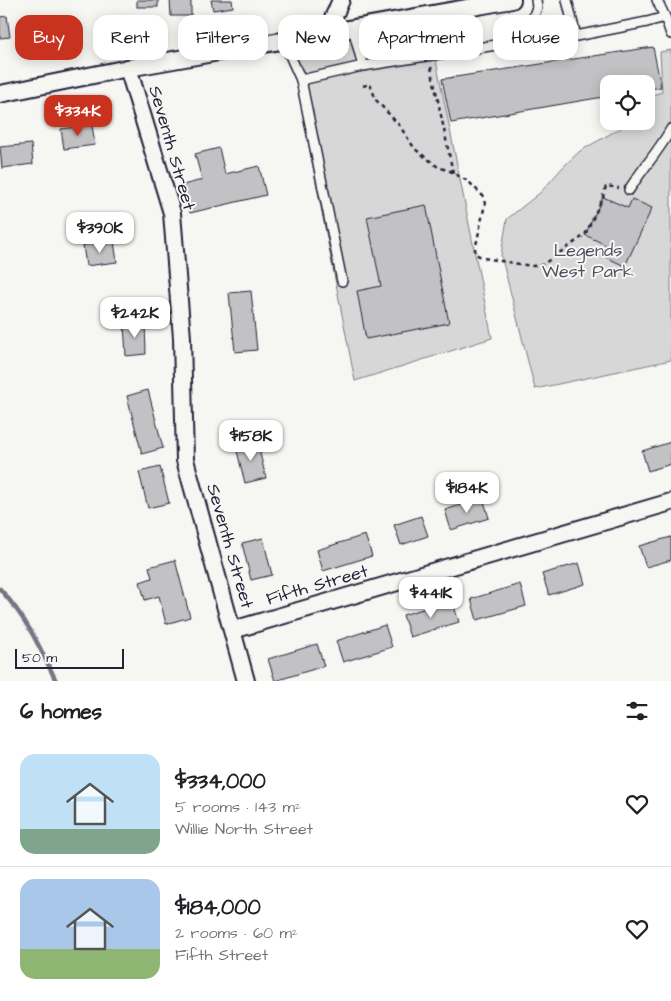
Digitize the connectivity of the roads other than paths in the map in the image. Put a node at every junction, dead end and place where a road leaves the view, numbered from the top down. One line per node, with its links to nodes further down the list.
1 (341, 0): 6 (street)
2 (512, 0): 8 (street)
3 (536, 0): 13 (lane)
4 (567, 0): 7 (lane)
5 (657, 0): 7 (lane)
6 (335, 15)
7 (665, 17): 10 (lane)
8 (353, 28): 9 (street); 13 (lane)
9 (349, 29)
10 (671, 34)
11 (278, 41): 14 (street)
12 (292, 60): 15 (lane)
13 (363, 66): 15 (lane)
14 (128, 68): 16 (street); 21 (street, Seventh Street)
15 (301, 80): 19 (lane)
16 (0, 94)
17 (671, 129): 18 (lane)
18 (629, 190)
19 (342, 281)
20 (671, 502): 21 (street, Fifth Street)
21 (232, 630): 22 (street, Seventh Street)
22 (246, 681)

